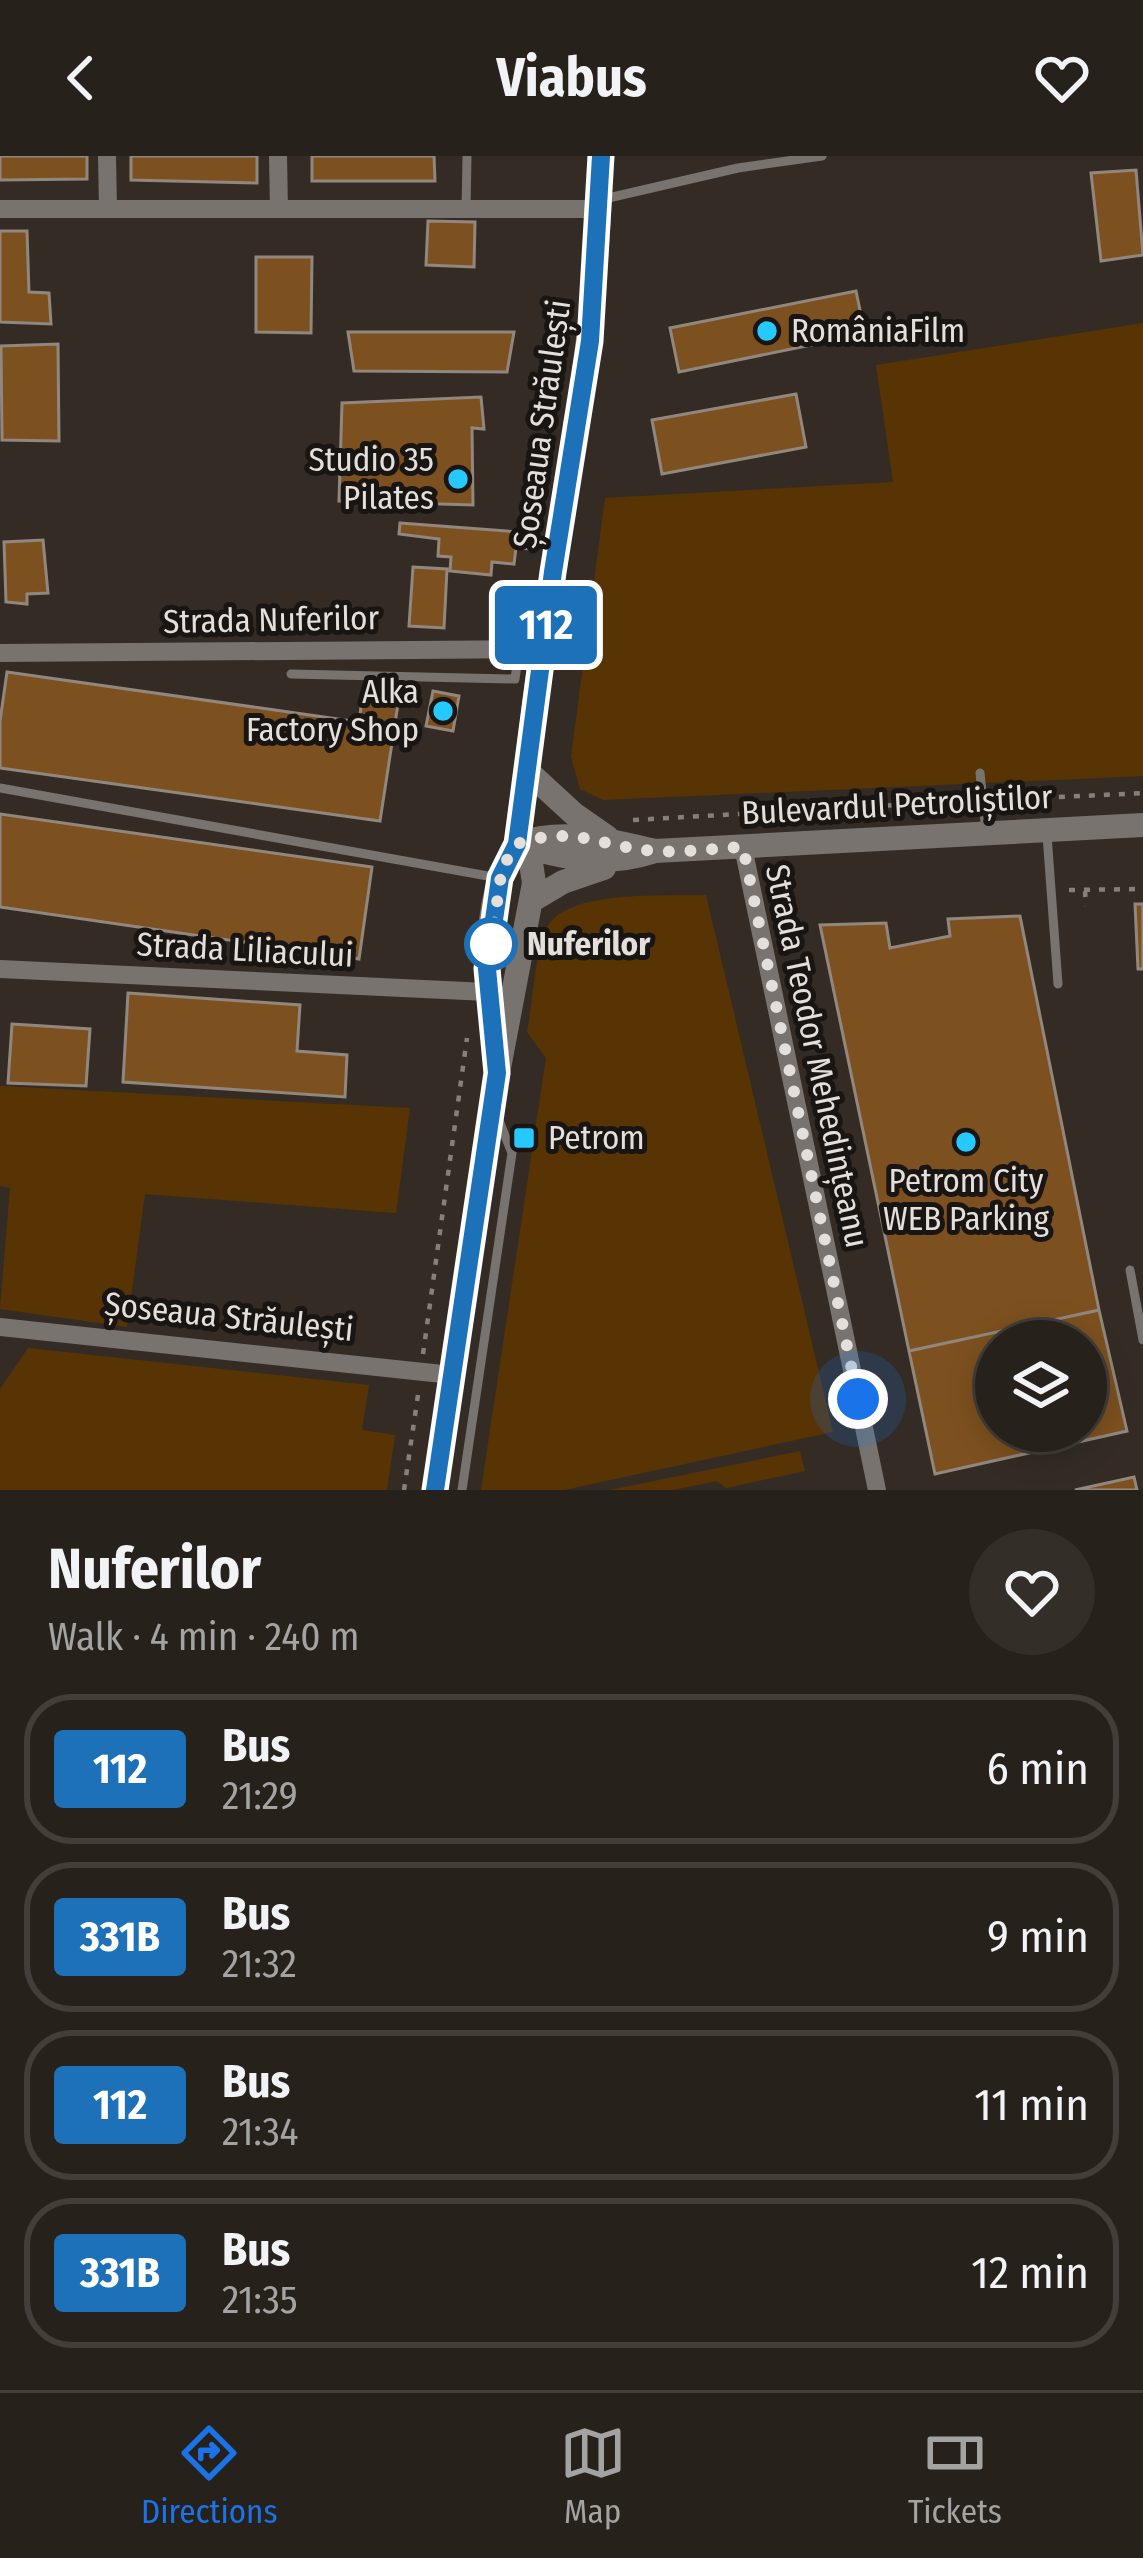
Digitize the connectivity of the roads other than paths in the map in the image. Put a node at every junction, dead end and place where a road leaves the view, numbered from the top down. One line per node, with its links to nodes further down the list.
1 (107, 156): 8 (street)
2 (278, 156): 9 (street)
3 (466, 156): 10 (lane)
4 (601, 156): 6 (street, Șoseaua Străulești)
5 (822, 156): 6 (lane)
6 (600, 204): 10 (street); 11 (street, Șoseaua Străulești)
7 (0, 209): 8 (street)
8 (107, 209): 9 (street)
9 (279, 209): 10 (street)
10 (466, 209)
11 (531, 648): 12 (street, Strada Nuferilor); 13 (lane); 14 (street, Șoseaua Străulești)
12 (0, 653)
13 (291, 674)
14 (526, 770): 20 (street); 21 (street, Șoseaua Străulești)
15 (980, 773): 19 (lane)
16 (0, 788): 23 (lane)
17 (1143, 825): 18 (street, Bulevardul Petroliștilor)
18 (1046, 830): 19 (street, Bulevardul Petroliștilor); 26 (lane)
19 (986, 832): 22 (street, Bulevardul Petroliștilor)
20 (622, 841): 21 (street, Bulevardul Petroliștilor); 22 (street, Bulevardul Petroliștilor); 24 (street)
21 (517, 844): 23 (street, Șoseaua Străulești); 24 (street, Șoseaua Străulești)
22 (743, 847): 36 (street, Strada Teodor Mehedințeanu)
23 (500, 878): 27 (street, Șoseaua Străulești)
24 (531, 901): 28 (street, Șoseaua Străulești)
25 (0, 969): 27 (street, Strada Liliacului)
26 (1058, 984)
27 (487, 992): 28 (street, Șoseaua Străulești)
28 (497, 1073): 29 (street, Șoseaua Străulești)
29 (492, 1105): 33 (street, Șoseaua Străulești); 35 (lane)
30 (1130, 1270): 32 (lane)
31 (0, 1327): 33 (street, Șoseaua Străulești)
32 (1143, 1340)
33 (452, 1375): 34 (street, Șoseaua Străulești)
34 (435, 1490)
35 (462, 1490)
36 (877, 1490)

